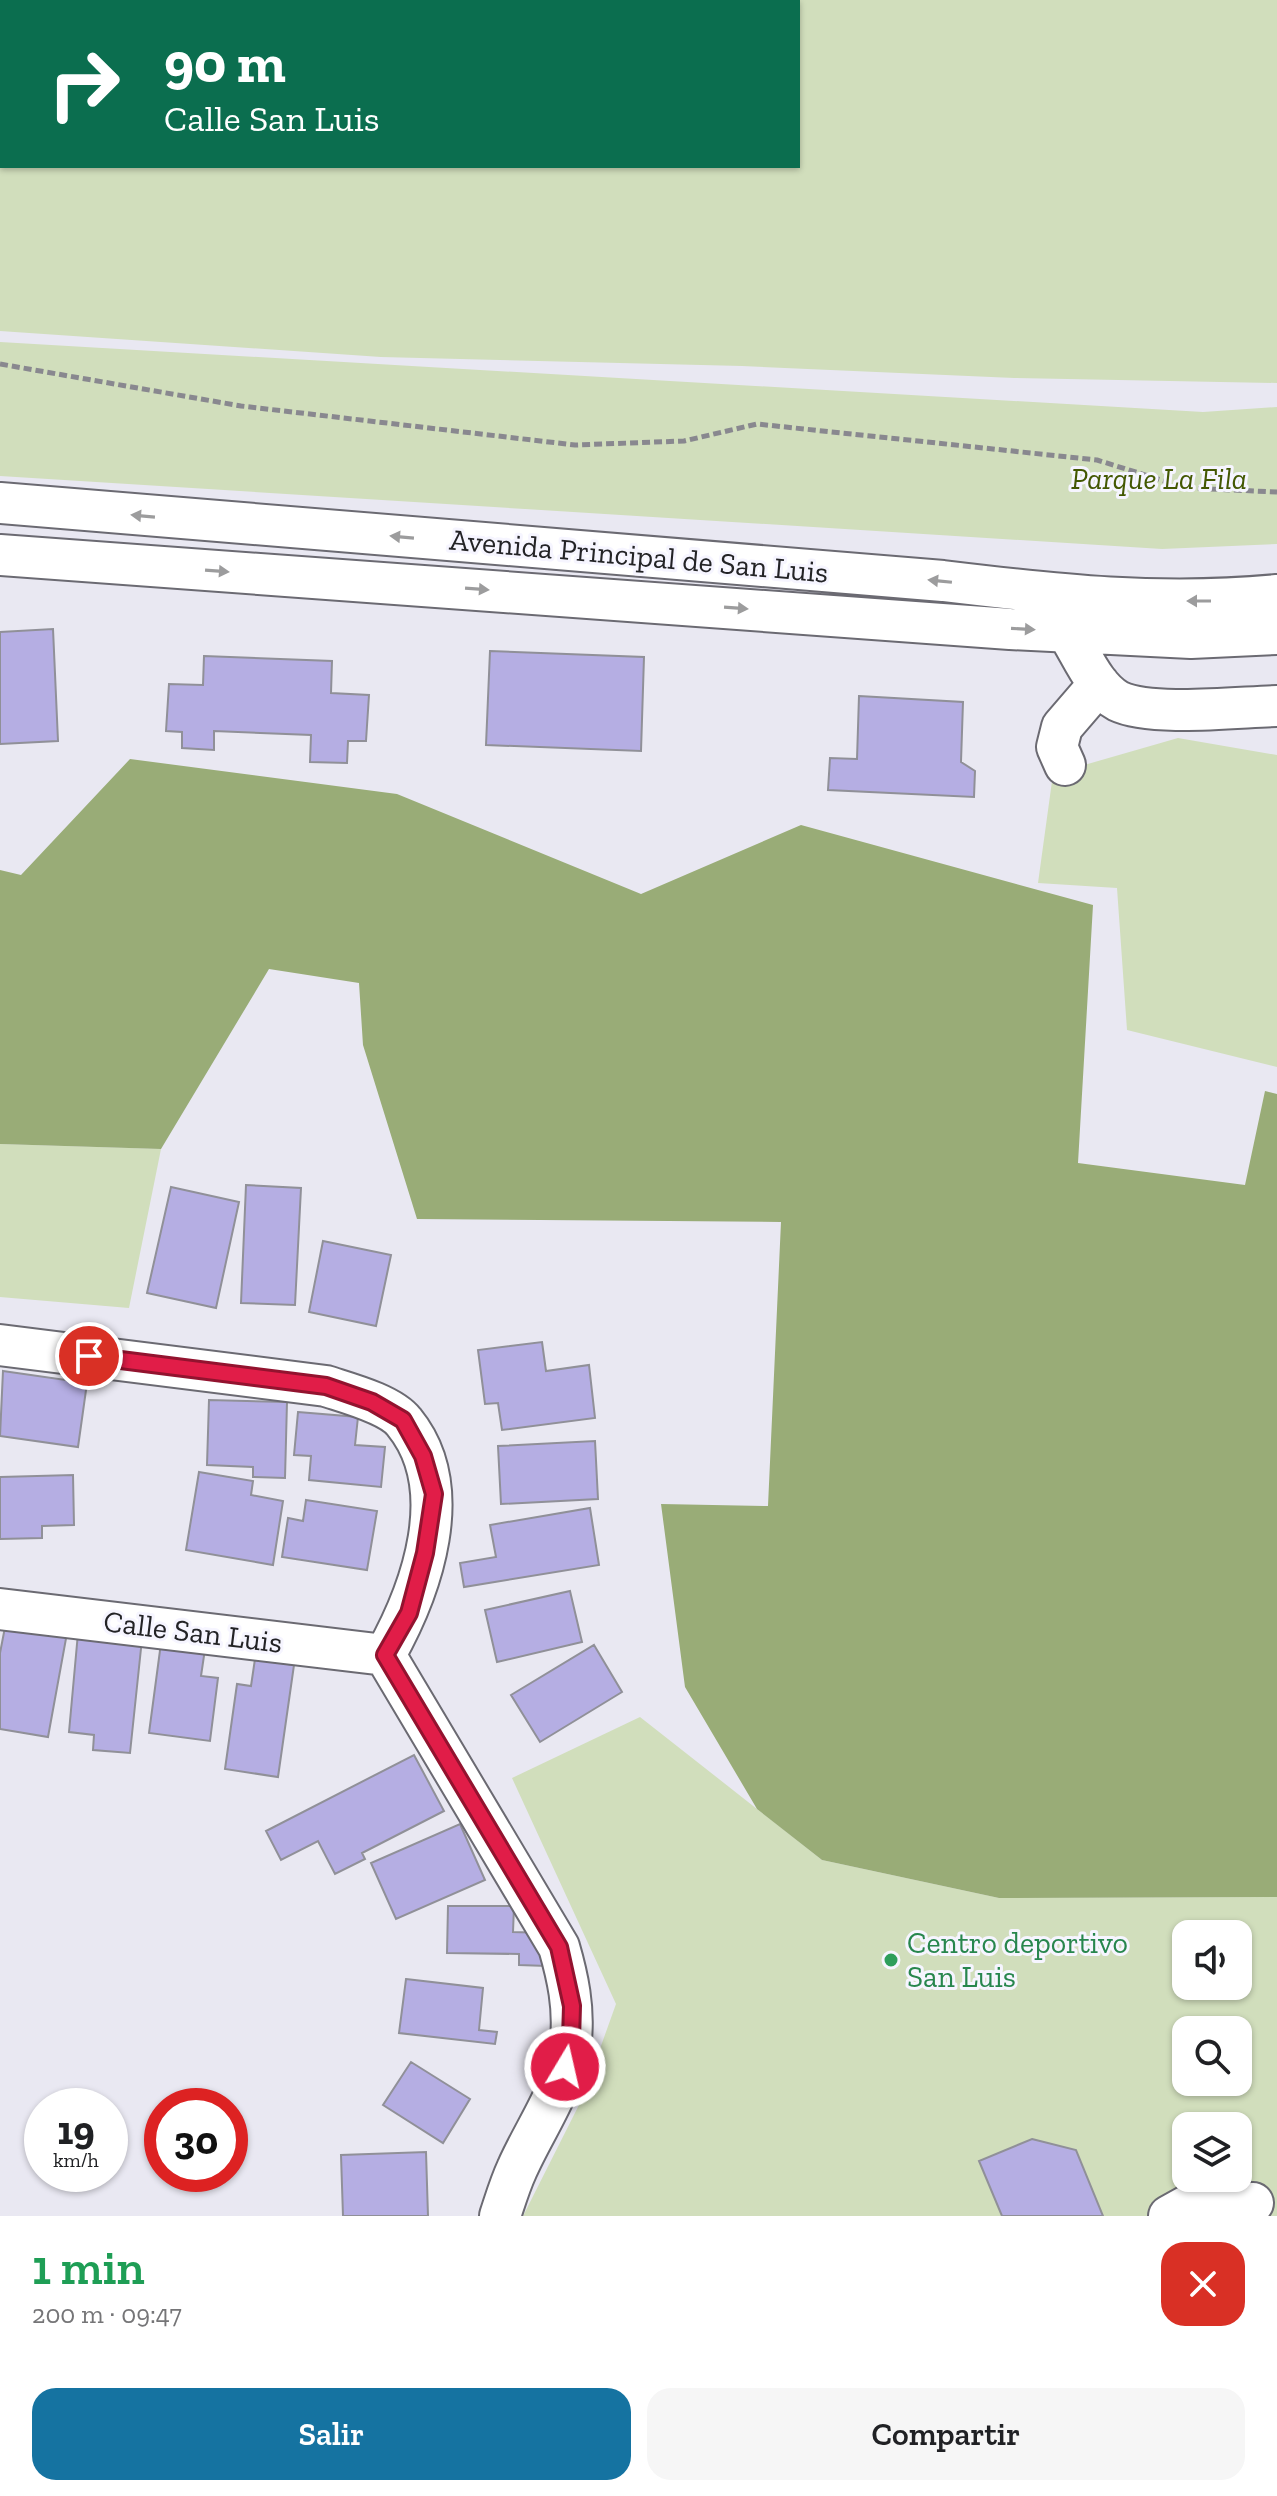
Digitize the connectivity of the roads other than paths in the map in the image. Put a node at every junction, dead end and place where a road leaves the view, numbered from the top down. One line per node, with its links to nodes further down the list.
1 (0, 503): 3 (street, Avenida Principal de San Luis, one-way to 1)
2 (0, 555): 4 (street, Avenida Principal de San Luis, one-way to 4)
3 (1277, 595)
4 (1067, 632): 5 (street, Avenida Principal de San Luis); 6 (street)
5 (1277, 634)
6 (1099, 684): 7 (street); 8 (street)
7 (1277, 706)
8 (1065, 765)
9 (0, 1345): 11 (street)
10 (0, 1609): 11 (street, Calle San Luis)
11 (385, 1655): 13 (street)
12 (1262, 2200): 14 (street)
13 (500, 2216)
14 (1169, 2216)

